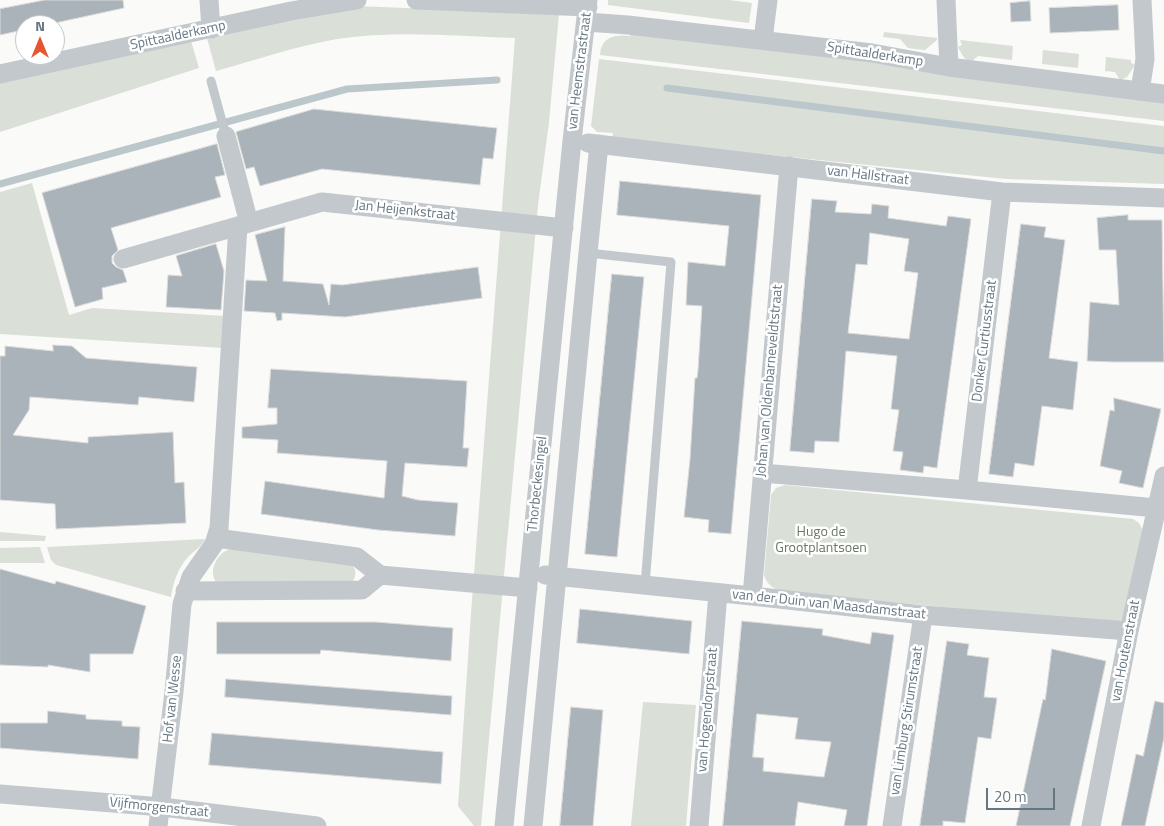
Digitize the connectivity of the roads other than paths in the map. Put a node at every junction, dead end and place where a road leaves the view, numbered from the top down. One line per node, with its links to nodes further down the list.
1 (209, 0): 8 (street)
2 (356, 0): 8 (street, Spittaalderkamp)
3 (416, 0): 7 (street, Spittaalderkamp)
4 (768, 0): 9 (street)
5 (946, 0): 10 (street)
6 (1142, 0): 13 (street)
7 (587, 10): 9 (street, Spittaalderkamp); 16 (street, van Heemstrastraat)
8 (211, 29): 11 (street, Spittaalderkamp)
9 (763, 40): 10 (street, Spittaalderkamp)
10 (950, 68): 13 (street, Spittaalderkamp)
11 (0, 74)
12 (211, 81): 15 (lane)
13 (1140, 91): 14 (street, Spittaalderkamp)
14 (1164, 94)
15 (226, 136): 21 (street)
16 (572, 141): 17 (street, van Hallstraat); 22 (street, Thorbeckesingel)
17 (600, 144): 18 (street, van Hallstraat); 23 (street, Thorbeckesingel)
18 (789, 166): 19 (street, van Hallstraat); 25 (street, Johan van Oldenbarneveldtstraat)
19 (1002, 192): 20 (street, van Hallstraat); 27 (street, Donker Curtiusstraat)
20 (1164, 198)
21 (244, 225): 22 (street, Jan Heijenkstraat); 24 (street, Jan Heijenkstraat); 29 (street, Hof van Wesse)
22 (564, 228): 32 (street, Thorbeckesingel)
23 (588, 253): 31 (street, Thorbeckesingel); 33 (lane)
24 (123, 259)
25 (762, 473): 27 (street); 36 (street, Johan van Oldenbarneveldtstraat)
26 (1164, 476): 28 (street, van Houtenstraat)
27 (967, 490): 28 (street)
28 (1156, 508): 38 (street, van Houtenstraat)
29 (216, 538): 30 (street); 34 (street, Hof van Wesse)
30 (380, 575): 32 (street); 34 (street)
31 (557, 576): 32 (street, van der Duin van Maasdamstraat); 33 (street, van der Duin van Maasdamstraat); 44 (street, Thorbeckesingel)
32 (529, 581): 43 (street, Thorbeckesingel)
33 (645, 585): 35 (street, van der Duin van Maasdamstraat)
34 (185, 591): 40 (street, Hof van Wesse)
35 (718, 593): 36 (street, van der Duin van Maasdamstraat); 45 (street, van Hogendorpstraat)
36 (752, 596): 37 (street, van der Duin van Maasdamstraat)
37 (923, 615): 38 (street, van der Duin van Maasdamstraat); 46 (street, van Limburg Stirumstraat)
38 (1129, 631): 47 (street, van Houtenstraat)
39 (0, 794): 40 (street, Vijfmorgenstraat)
40 (162, 807): 41 (street, Hof van Wesse); 42 (street, Vijfmorgenstraat)
41 (158, 826)
42 (317, 826)
43 (504, 826)
44 (533, 826)
45 (699, 826)
46 (892, 826)
47 (1091, 826)

